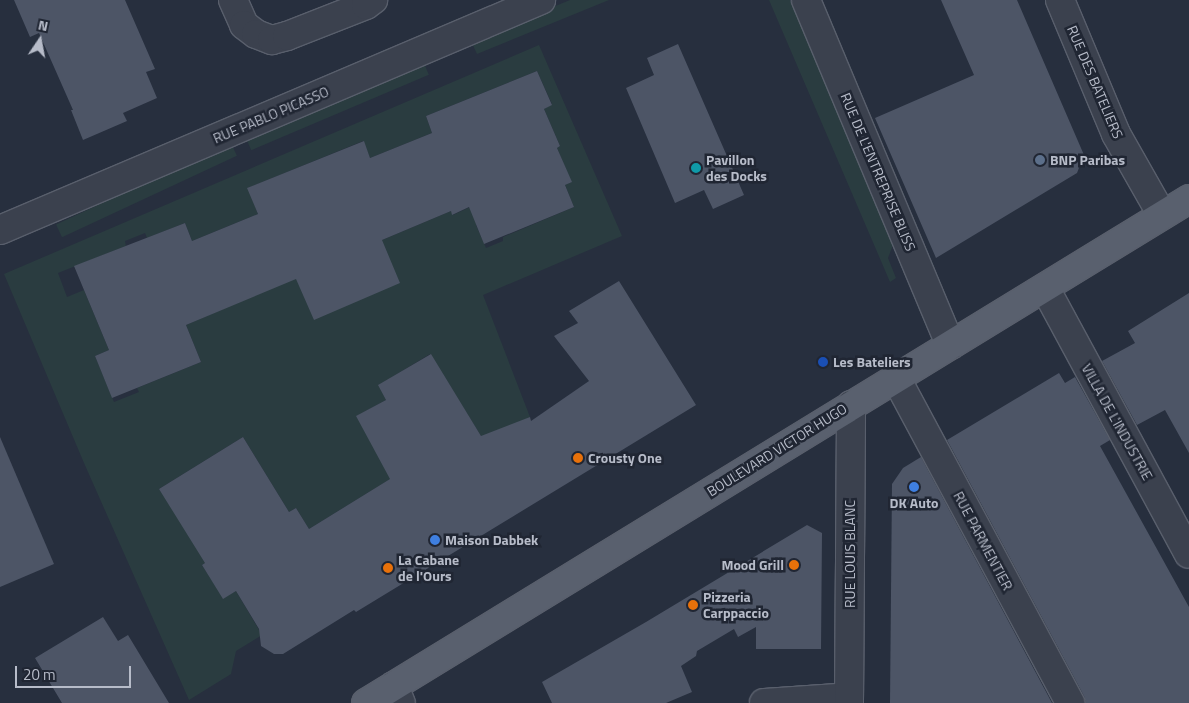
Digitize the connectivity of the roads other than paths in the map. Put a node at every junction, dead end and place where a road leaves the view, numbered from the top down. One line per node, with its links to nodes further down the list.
1 (233, 0): 2 (street)
2 (373, 0)
3 (541, 0): 8 (street, RUE PABLO PICASSO)
4 (806, 0): 10 (street, RUE DE L'ENTREPRISE BLISS)
5 (1060, 0): 7 (street, RUE DES BATELIERS)
6 (1189, 199): 7 (main road, BOULEVARD VICTOR HUGO)
7 (1162, 215): 9 (main road, BOULEVARD VICTOR HUGO)
8 (0, 230)
9 (1044, 288): 10 (main road, BOULEVARD VICTOR HUGO); 13 (street, VILLA DE L'INDUSTRIE)
10 (950, 345): 11 (main road, BOULEVARD VICTOR HUGO)
11 (896, 378): 12 (main road, BOULEVARD VICTOR HUGO); 18 (street, RUE PARMENTIER)
12 (851, 405): 14 (main road, BOULEVARD VICTOR HUGO); 15 (street, RUE LOUIS BLANC)
13 (1189, 554)
14 (398, 694): 16 (main road, BOULEVARD VICTOR HUGO)
15 (849, 700): 17 (street)
16 (366, 703)
17 (764, 703)
18 (1070, 703)

